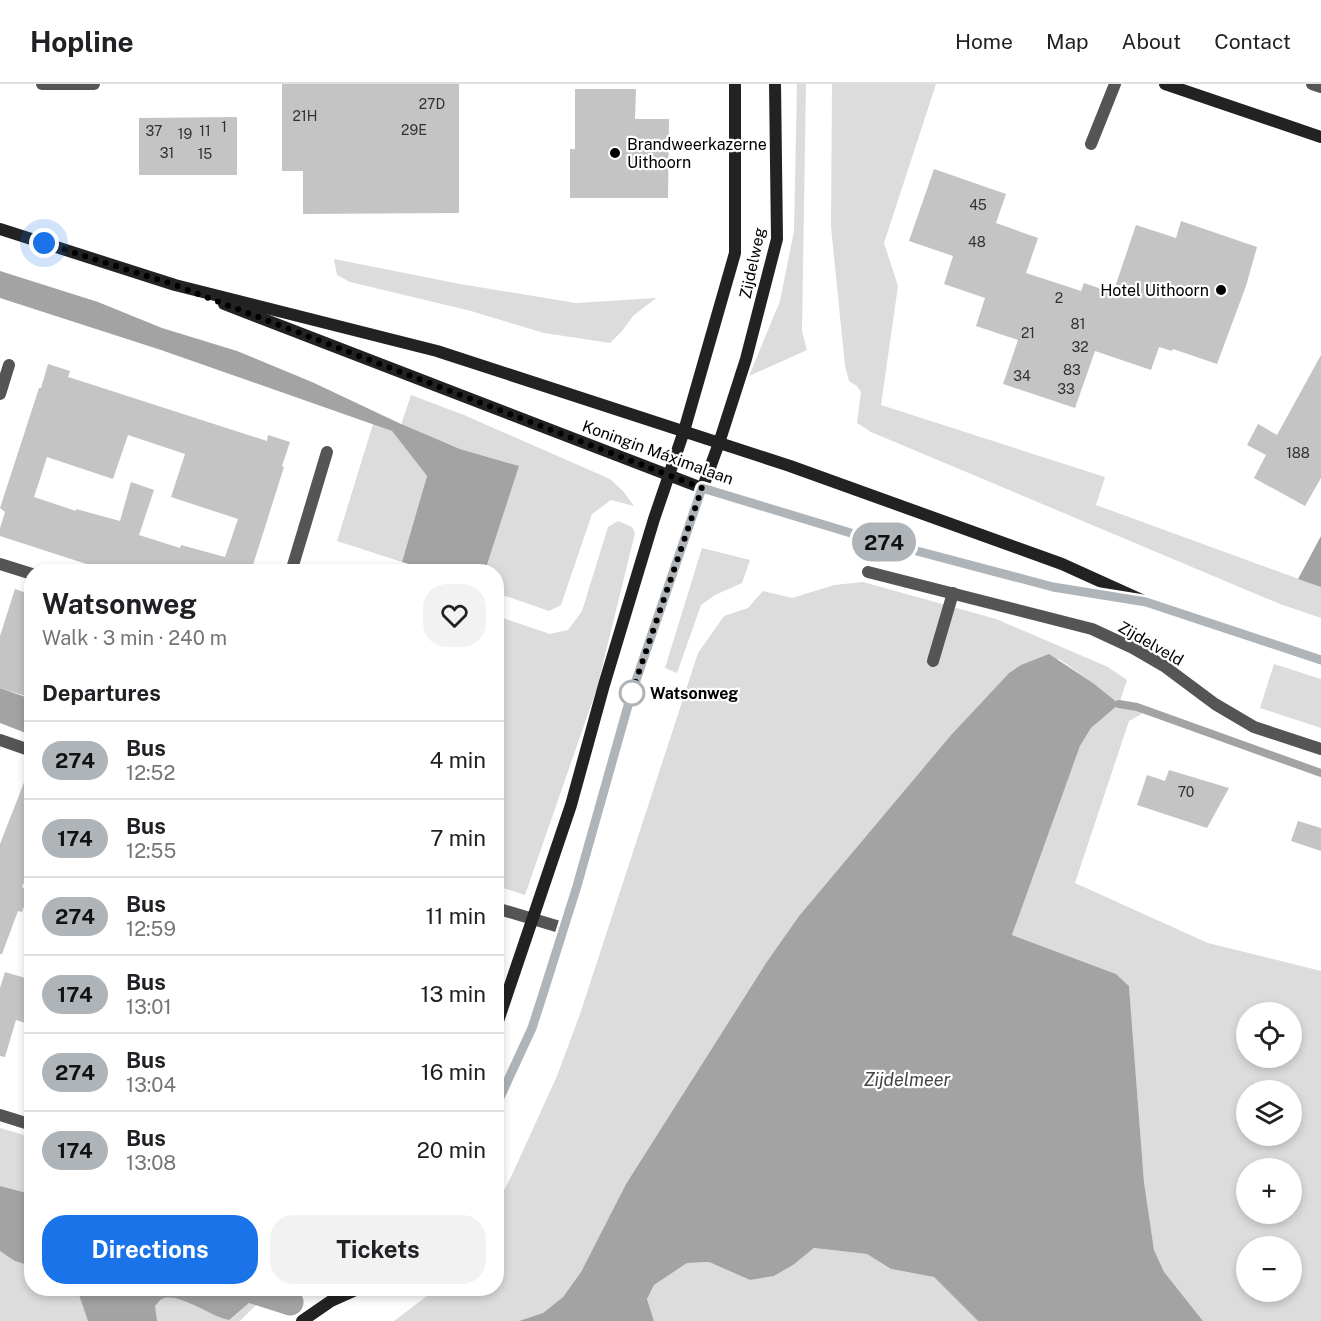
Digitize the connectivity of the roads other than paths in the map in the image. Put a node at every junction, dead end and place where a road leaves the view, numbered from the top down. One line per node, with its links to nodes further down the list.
1 (42, 84): 2 (street)
2 (94, 84)
3 (735, 84): 16 (street, Zijdelweg)
4 (775, 84): 17 (street, Zijdelweg)
5 (1115, 84): 11 (street)
6 (1165, 84): 9 (street)
7 (1312, 84): 8 (street)
8 (1321, 87)
9 (1195, 89): 10 (street)
10 (1321, 137)
11 (1091, 144)
12 (0, 230): 13 (street, Koningin Máximalaan)
13 (175, 285): 16 (street, Koningin Máximalaan); 19 (street, Koningin Máximalaan)
14 (9, 365): 15 (street)
15 (0, 394)
16 (684, 431): 17 (street, Koningin Máximalaan); 19 (street, Zijdelweg)
17 (719, 443): 20 (street, Zijdelweg); 26 (street, Koningin Máximalaan)
18 (327, 452): 22 (street)
19 (669, 476): 20 (street, Koningin Máximalaan); 33 (street)
20 (702, 488): 26 (street, Koningin Máximalaan); 34 (street)
21 (0, 564): 23 (street)
22 (293, 564)
23 (24, 572)
24 (868, 572): 25 (street, Zijdelveld)
25 (953, 593): 28 (street); 31 (street, Zijdelveld)
26 (1146, 602): 27 (street, Koningin Máximalaan)
27 (1321, 660)
28 (933, 661)
29 (0, 740): 30 (street)
30 (24, 748)
31 (1321, 749)
32 (504, 911): 33 (street)
33 (531, 920): 34 (street); 35 (street)
34 (563, 928): 36 (street)
35 (504, 1003)
36 (504, 1089)
37 (0, 1115): 38 (street)
38 (24, 1122)
39 (335, 1296): 41 (street)
40 (342, 1296): 41 (street)
41 (331, 1301): 42 (street)
42 (302, 1321)

